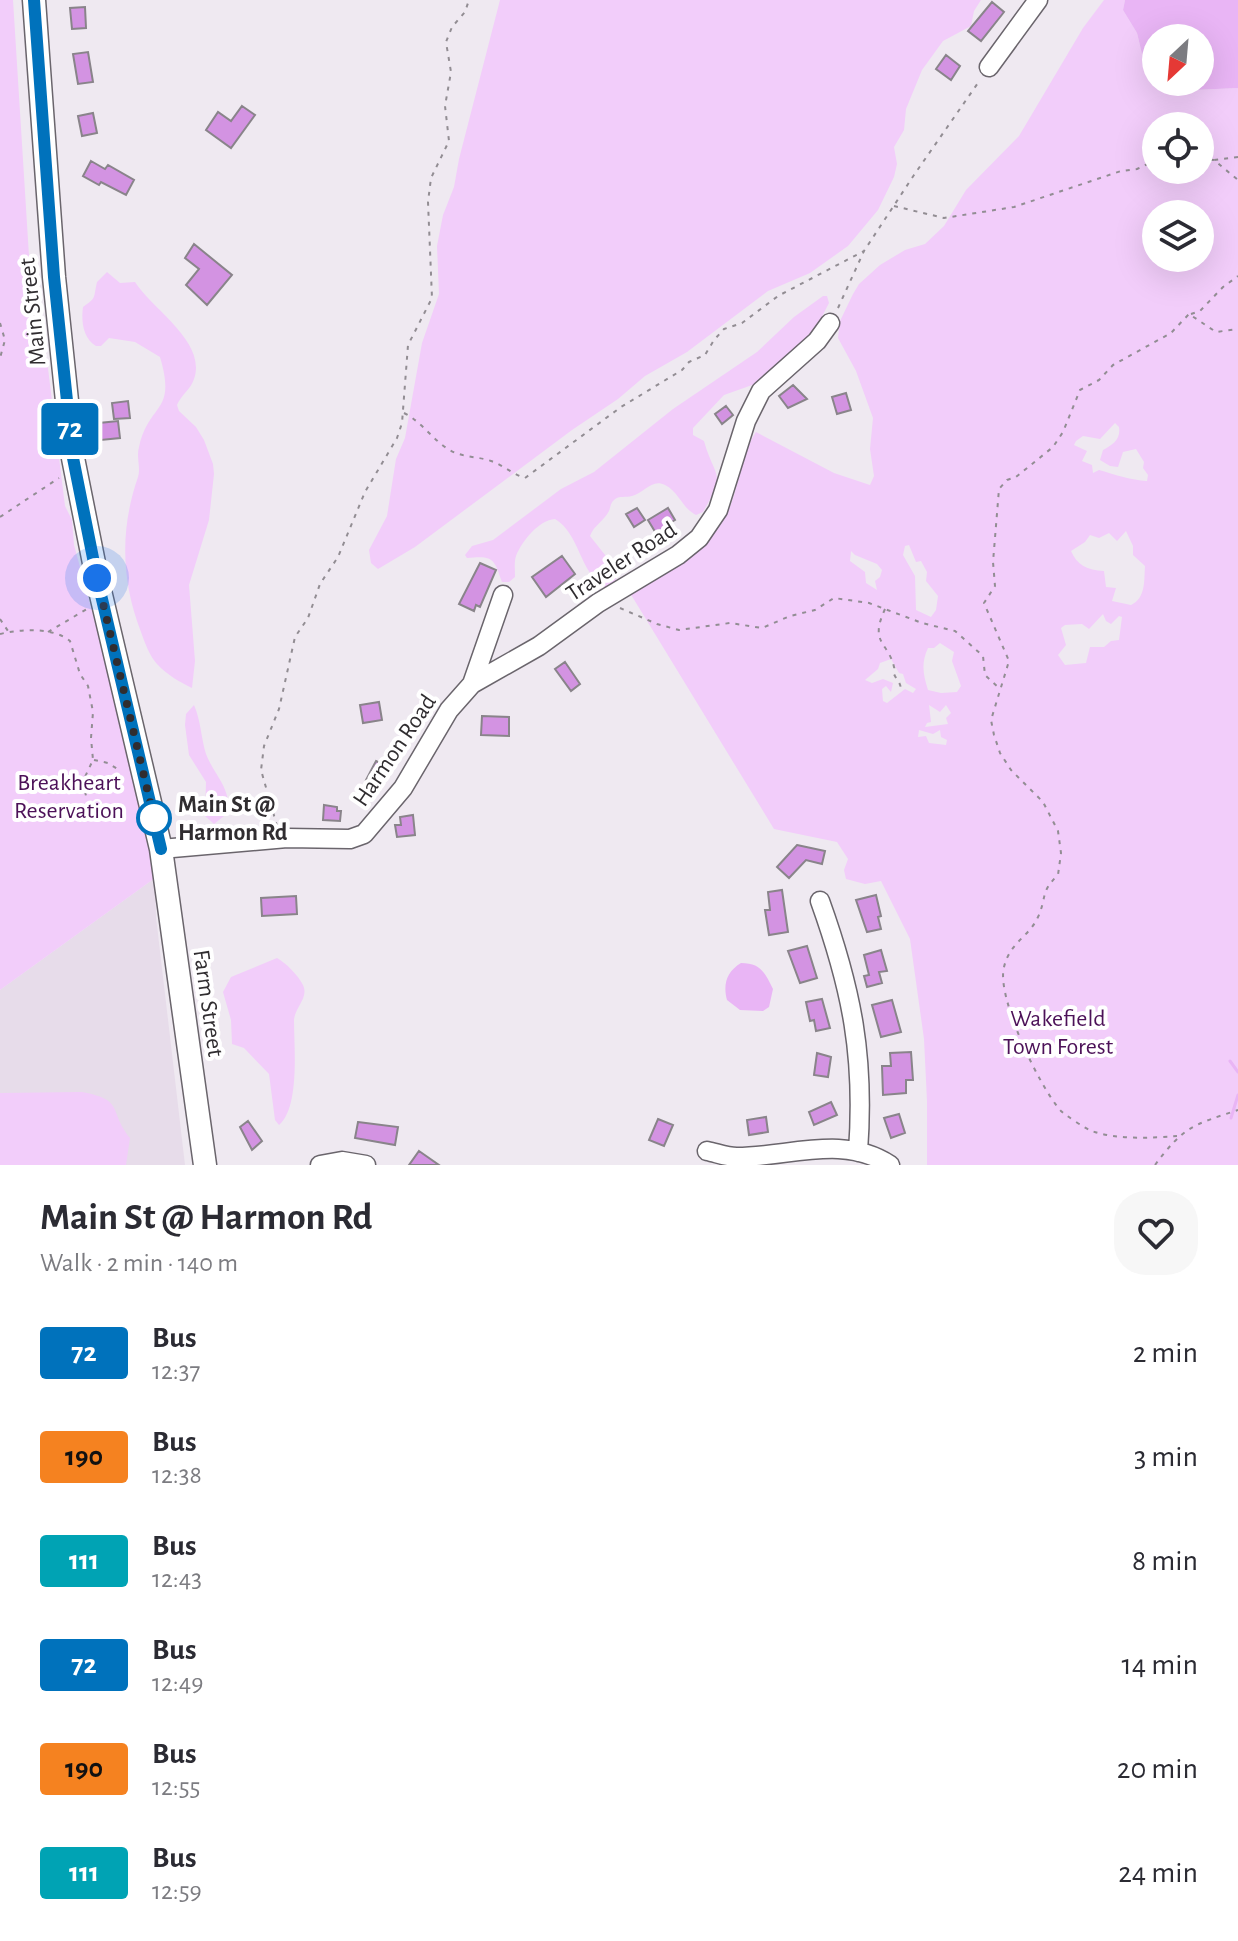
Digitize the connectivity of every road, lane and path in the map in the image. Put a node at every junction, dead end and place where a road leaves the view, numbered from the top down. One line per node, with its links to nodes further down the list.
1 (34, 0): 18 (main road, Main Street)
2 (469, 0): 17 (path)
3 (1038, 0): 4 (street)
4 (989, 67): 9 (path)
5 (1238, 157): 6 (path)
6 (1214, 160): 8 (path)
7 (1142, 167): 9 (path)
8 (1238, 180)
9 (893, 205): 10 (path)
10 (864, 251): 14 (path); 17 (path)
11 (1238, 276): 12 (path)
12 (1189, 314): 15 (path); 29 (path)
13 (0, 323): 16 (path)
14 (830, 323): 22 (street, Traveler Road)
15 (1238, 329)
16 (0, 358)
17 (403, 413): 34 (path)
18 (73, 458): 19 (path); 21 (main road, Main Street)
19 (0, 517)
20 (503, 595): 28 (street)
21 (103, 603): 26 (path); 35 (main road, Main Street)
22 (598, 603): 23 (path); 28 (street, Traveler Road)
23 (886, 608): 29 (path); 30 (path)
24 (0, 619): 25 (path)
25 (8, 632): 26 (path); 27 (path)
26 (47, 632): 31 (path)
27 (0, 634)
28 (472, 684): 34 (street, Harmon Road)
29 (1000, 689): 38 (path)
30 (901, 691)
31 (93, 760): 32 (path); 33 (path)
32 (119, 770)
33 (86, 796)
34 (278, 839): 35 (street, Harmon Road)
35 (161, 849): 41 (main road, Farm Street)
36 (820, 901): 40 (street)
37 (1238, 1110): 38 (path)
38 (1177, 1136): 45 (path)
39 (707, 1151): 40 (street)
40 (858, 1152): 44 (street)
41 (205, 1165)
42 (320, 1165): 43 (street)
43 (366, 1165)
44 (890, 1165)
45 (1155, 1165)

